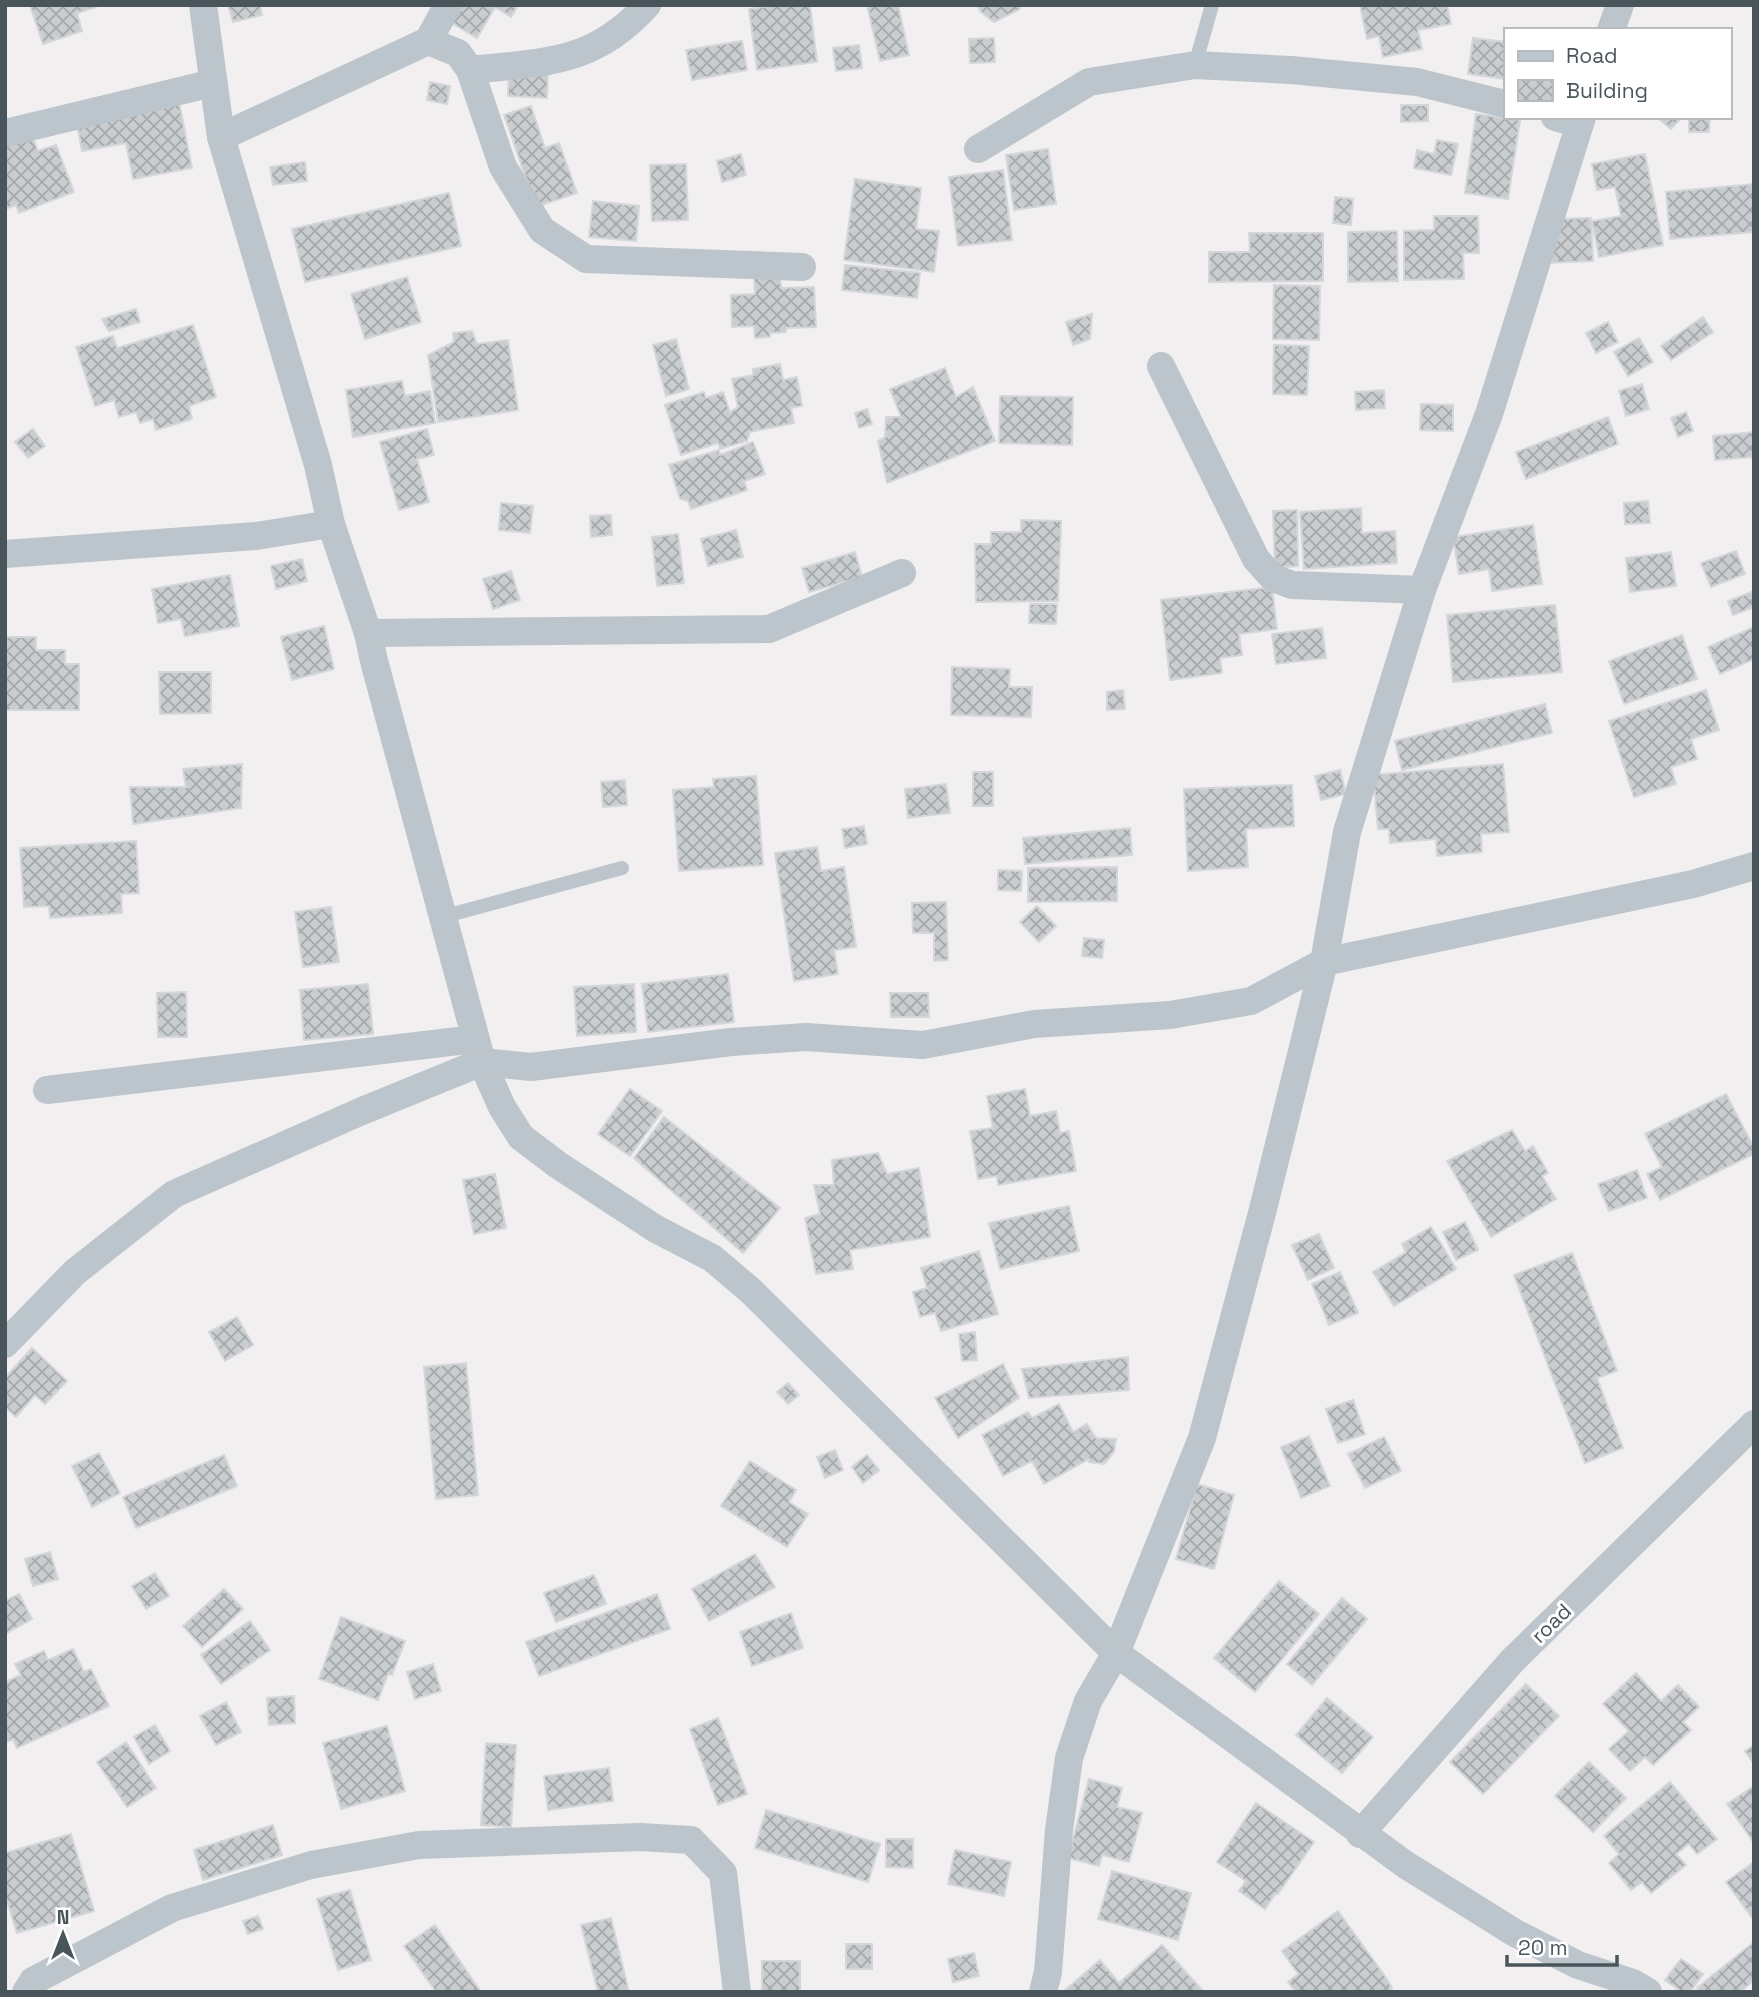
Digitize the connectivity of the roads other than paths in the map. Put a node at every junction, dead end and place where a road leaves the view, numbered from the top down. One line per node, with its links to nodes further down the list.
1 (203, 5): 10 (street)
2 (448, 5): 7 (street)
3 (647, 5): 9 (street)
4 (1212, 5): 8 (lane)
5 (1620, 5): 6 (street)
6 (1612, 28)
7 (428, 41): 9 (street); 14 (street)
8 (1195, 65): 11 (street); 15 (street)
9 (470, 70): 16 (street)
10 (213, 83): 13 (street); 14 (street)
11 (1504, 104)
12 (1573, 119): 21 (street)
13 (5, 133)
14 (221, 137): 18 (street)
15 (978, 149)
16 (802, 267)
17 (1161, 366): 21 (street)
18 (331, 524): 19 (street); 22 (street)
19 (5, 554)
20 (902, 573): 22 (street)
21 (1422, 590): 26 (street)
22 (368, 633): 25 (street)
23 (1754, 866): 26 (street)
24 (622, 869): 25 (lane)
25 (442, 917): 27 (street)
26 (1324, 962): 27 (street); 31 (street)
27 (479, 1050): 28 (street); 29 (street); 31 (street)
28 (47, 1090)
29 (5, 1344)
30 (1754, 1424): 32 (street, road)
31 (1115, 1653): 32 (street); 35 (street)
32 (1360, 1834): 36 (street)
33 (26, 1992): 34 (street)
34 (737, 1992)
35 (1043, 1992)
36 (1648, 1992)

